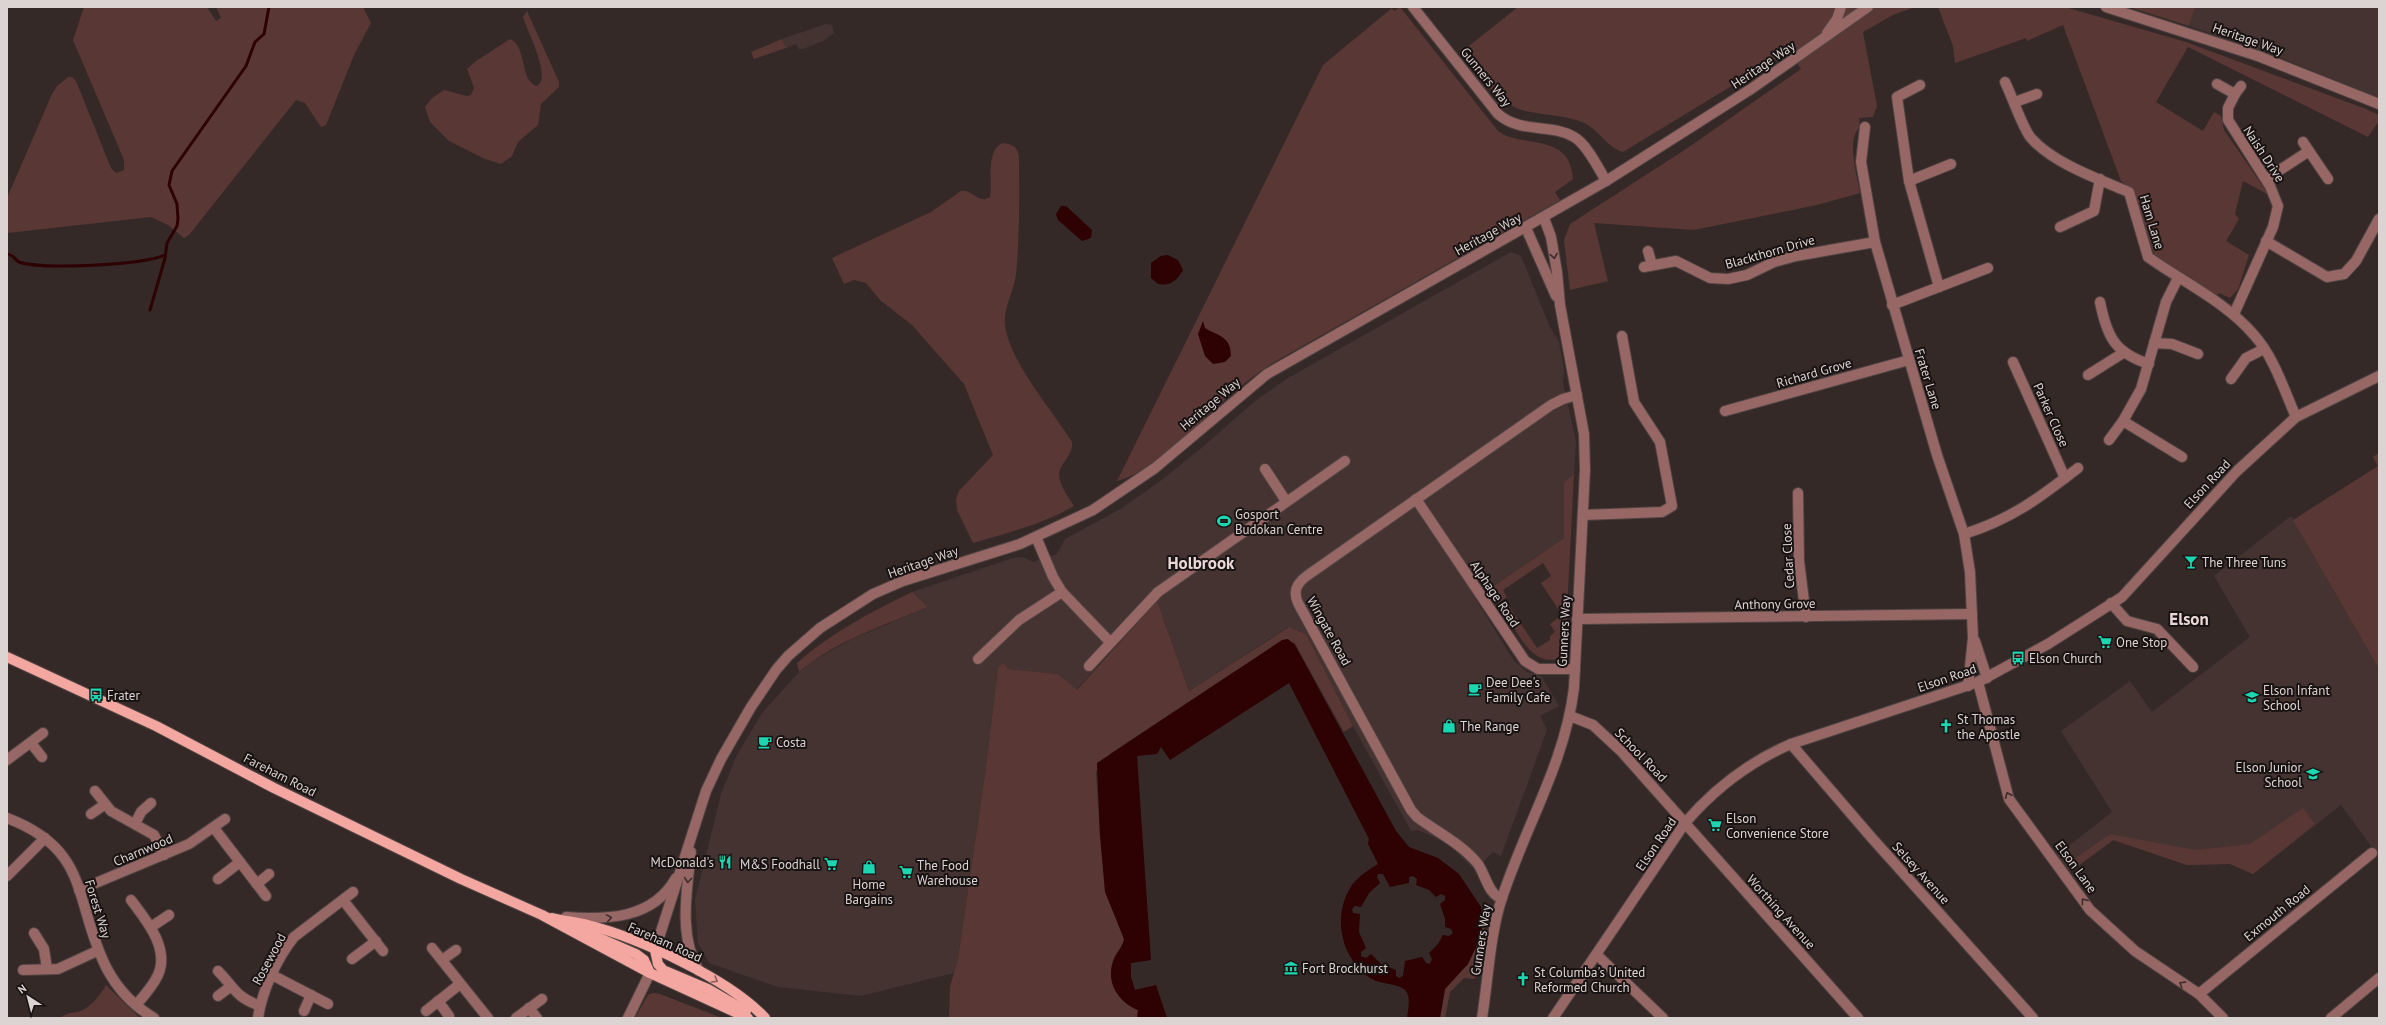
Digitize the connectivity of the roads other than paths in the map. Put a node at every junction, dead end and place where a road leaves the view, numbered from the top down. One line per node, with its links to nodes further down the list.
1 (1413, 7): 19 (street, Gunners Way)
2 (1841, 7): 5 (street, Heritage Way)
3 (1868, 7): 5 (street, Heritage Way)
4 (2106, 7): 11 (street, Heritage Way)
5 (1810, 48): 19 (street, Heritage Way)
6 (2005, 82): 10 (street, Ham Lane)
7 (2217, 84): 17 (street, Naish Drive)
8 (1920, 85): 20 (street)
9 (2037, 94): 10 (street)
10 (2015, 102): 16 (street, Ham Lane)
11 (2379, 104)
12 (1865, 127): 26 (street, Frater Lane)
13 (2303, 142): 14 (street)
14 (2309, 151): 17 (street); 18 (street)
15 (1951, 164): 20 (street)
16 (2100, 179): 24 (street); 29 (street, Ham Lane)
17 (2266, 179): 25 (street, Naish Drive)
18 (2328, 179)
19 (1606, 181): 21 (street, Heritage Way)
20 (1909, 181): 30 (street)
21 (1544, 218): 23 (street, Heritage Way); 32 (street, Gunners Way, one-way to 32)
22 (2379, 219): 25 (street)
23 (1526, 228): 32 (street, Gunners Way); 61 (street, Heritage Way)
24 (2060, 228)
25 (2266, 241): 34 (street, Naish Drive)
26 (1875, 242): 27 (street, Blackthorn Drive); 33 (street, Frater Lane)
27 (1648, 251)
28 (1988, 268): 30 (street)
29 (2178, 278): 34 (street, Ham Lane); 36 (street)
30 (1939, 288): 33 (street)
31 (2100, 302): 38 (street)
32 (1560, 305): 46 (street, Gunners Way)
33 (1892, 305): 40 (street, Frater Lane)
34 (2234, 314): 37 (street, Ham Lane)
35 (1622, 336): 59 (street)
36 (2154, 343): 39 (street); 42 (street)
37 (2264, 350): 45 (street); 48 (street, Ham Lane)
38 (2123, 353): 42 (street); 43 (street)
39 (2198, 354)
40 (1909, 360): 47 (street, Richard Grove); 60 (street, Frater Lane)
41 (2013, 362): 55 (street, Parker Close)
42 (2149, 364): 49 (street)
43 (2088, 375)
44 (2379, 376): 48 (street, Elson Road)
45 (2231, 379)
46 (1577, 395): 57 (street, Wingate Road); 59 (street, Gunners Way)
47 (1725, 411)
48 (2296, 417): 63 (street, Elson Road)
49 (2123, 421): 50 (street); 51 (street)
50 (2108, 440)
51 (2182, 457)
52 (1345, 461): 58 (street)
53 (2078, 468): 55 (street)
54 (1264, 469): 58 (street)
55 (2065, 478): 60 (street)
56 (1798, 493): 65 (street, Cedar Close)
57 (1416, 499): 73 (street, Alphage Road); 103 (street, Wingate Road)
58 (1286, 501): 68 (street)
59 (1583, 515): 66 (street, Gunners Way)
60 (1964, 534): 64 (street, Frater Lane)
61 (1036, 537): 62 (street); 90 (street, Heritage Way)
62 (1062, 592): 68 (street); 70 (street)
63 (2111, 604): 72 (street); 74 (street, Elson Road)
64 (1972, 614): 65 (street, Anthony Grove); 67 (street, Frater Lane)
65 (1806, 617): 66 (street, Anthony Grove)
66 (1577, 619): 73 (street, Gunners Way)
67 (1973, 638): 74 (street, Frater Lane); 74 (street, Frater Lane)
68 (1110, 642): 71 (street)
69 (7, 657): 107 (main road, Fareham Road)
70 (978, 659)
71 (1089, 666)
72 (2193, 667)
73 (1574, 669): 75 (street, Gunners Way)
74 (1978, 682): 78 (street, Elson Road); 129 (street, Elson Lane, one-way to 74)
75 (1570, 716): 87 (street, School Road); 103 (street, Gunners Way)
76 (43, 733): 77 (street)
77 (31, 743): 79 (street); 80 (street)
78 (1791, 744): 87 (street, Elson Road); 155 (street, Selsey Avenue)
79 (42, 757)
80 (7, 760)
81 (95, 791): 83 (street)
82 (151, 803): 88 (street)
83 (104, 805): 84 (street); 88 (street)
84 (91, 814)
85 (7, 818): 91 (street, Forest Way)
86 (225, 818): 89 (street, Charnwood)
87 (1685, 823): 117 (street, Elson Road); 154 (street, Worthing Avenue)
88 (135, 824): 93 (street)
89 (214, 828): 93 (street, Charnwood); 94 (street)
90 (694, 828): 95 (street, Heritage Way); 123 (street, Heritage Way, one-way to 123)
91 (45, 838): 97 (street); 100 (street, Forest Way)
92 (2372, 853): 129 (street, Exmouth Road)
93 (164, 855): 100 (street, Charnwood)
94 (240, 862): 98 (street); 99 (street)
95 (682, 866): 107 (street, Heritage Way, one-way to 95); 114 (street, Heritage Way)
96 (269, 874): 99 (street)
97 (7, 876)
98 (218, 879)
99 (257, 884): 102 (street)
100 (79, 890): 115 (street, Forest Way)
101 (353, 892): 105 (street, Rosewood)
102 (266, 896)
103 (1502, 898): 151 (street, Gunners Way)
104 (131, 900): 109 (street)
105 (343, 900): 111 (street); 125 (street, Rosewood)
106 (169, 915): 109 (street)
107 (542, 915): 108 (main road, Fareham Road); 124 (main road, Fareham Road)
108 (560, 920): 114 (main road, Fareham Road); 124 (main road)
109 (151, 927): 135 (street)
110 (34, 933): 120 (street)
111 (376, 941): 116 (street); 118 (street)
112 (432, 948): 119 (street)
113 (456, 950): 119 (street)
114 (655, 950): 123 (main road, Fareham Road); 124 (main road); 149 (main road)
115 (97, 951): 120 (street); 135 (street, Forest Way)
116 (384, 951)
117 (1597, 955): 152 (street, Elson Road); 153 (street)
118 (352, 959)
119 (442, 960): 127 (street)
120 (47, 969): 121 (street)
121 (23, 970)
122 (218, 970): 128 (street)
123 (699, 970): 150 (main road, Fareham Road, one-way to 150)
124 (650, 973): 147 (street); 148 (main road, Fareham Road)
125 (272, 974): 130 (street); 136 (street, Rosewood)
126 (2379, 978): 138 (street)
127 (460, 984): 133 (street); 144 (street)
128 (230, 987): 131 (street); 136 (street)
129 (2199, 994): 156 (street, Elson Lane)
130 (311, 995): 134 (street); 139 (street)
131 (218, 996)
132 (542, 999): 137 (street)
133 (438, 1001): 140 (street); 141 (street)
134 (328, 1004)
135 (136, 1005): 142 (street, Forest Way)
136 (260, 1006): 143 (street, Rosewood)
137 (530, 1008): 145 (street); 146 (street)
138 (2343, 1008): 157 (street); 158 (street)
139 (304, 1011)
140 (426, 1011)
141 (449, 1016)
142 (154, 1018)
143 (258, 1018)
144 (488, 1018)
145 (516, 1018)
146 (537, 1018)
147 (628, 1018)
148 (748, 1018)
149 (754, 1018)
150 (765, 1018)
151 (1482, 1018)
152 (1553, 1018)
153 (1663, 1018)
154 (1858, 1018)
155 (2033, 1018)
156 (2223, 1018)
157 (2331, 1018)
158 (2348, 1018)

